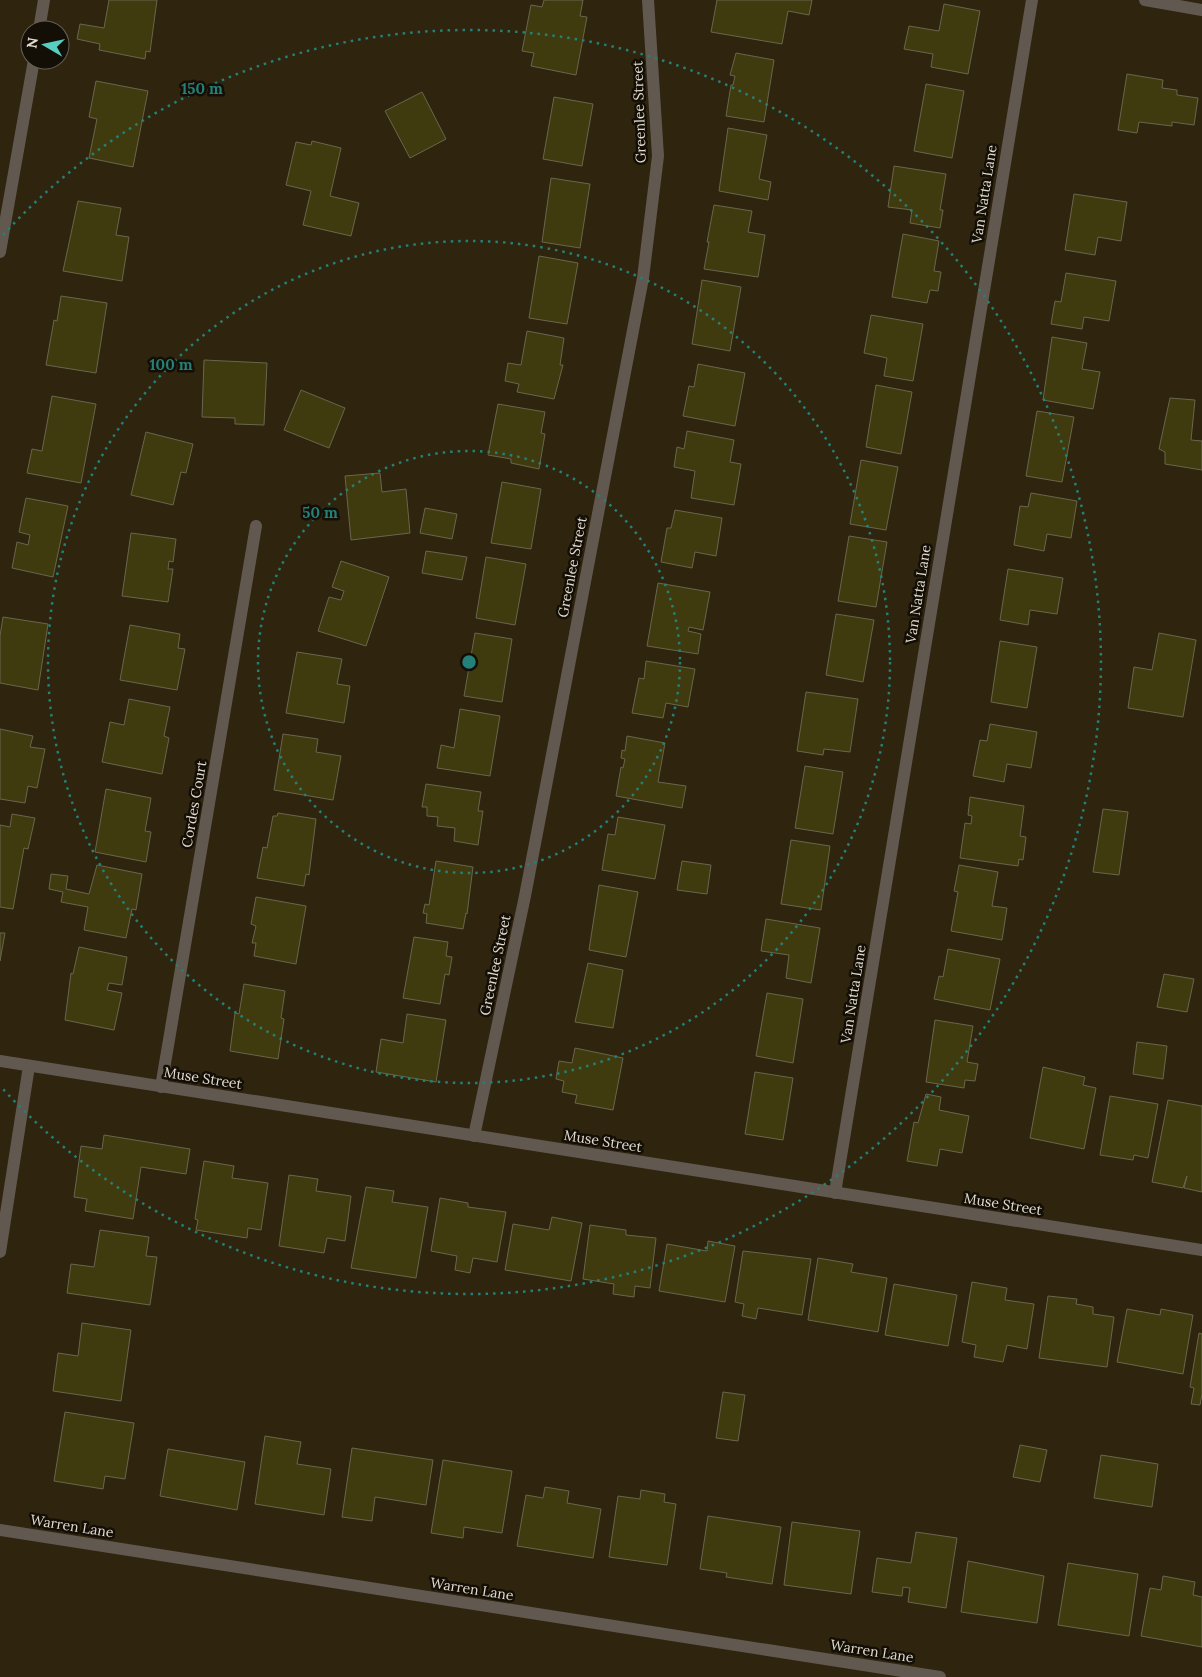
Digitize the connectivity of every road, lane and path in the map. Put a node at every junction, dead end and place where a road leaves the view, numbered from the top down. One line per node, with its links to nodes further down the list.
1 (44, 0): 6 (street)
2 (648, 0): 13 (street, Greenlee Street)
3 (1032, 0): 14 (street, Van Natta Lane)
4 (1145, 0): 5 (street)
5 (1202, 10)
6 (41, 20)
7 (32, 70): 8 (street)
8 (0, 252)
9 (256, 526): 12 (street, Cordes Court)
10 (0, 1061): 11 (street, Muse Street)
11 (29, 1066): 12 (street, Muse Street); 16 (street)
12 (161, 1087): 13 (street, Muse Street)
13 (474, 1136): 14 (street, Muse Street)
14 (835, 1193): 15 (street, Muse Street)
15 (1202, 1250)
16 (0, 1252)
17 (0, 1530): 18 (street, Warren Lane)
18 (940, 1677)

